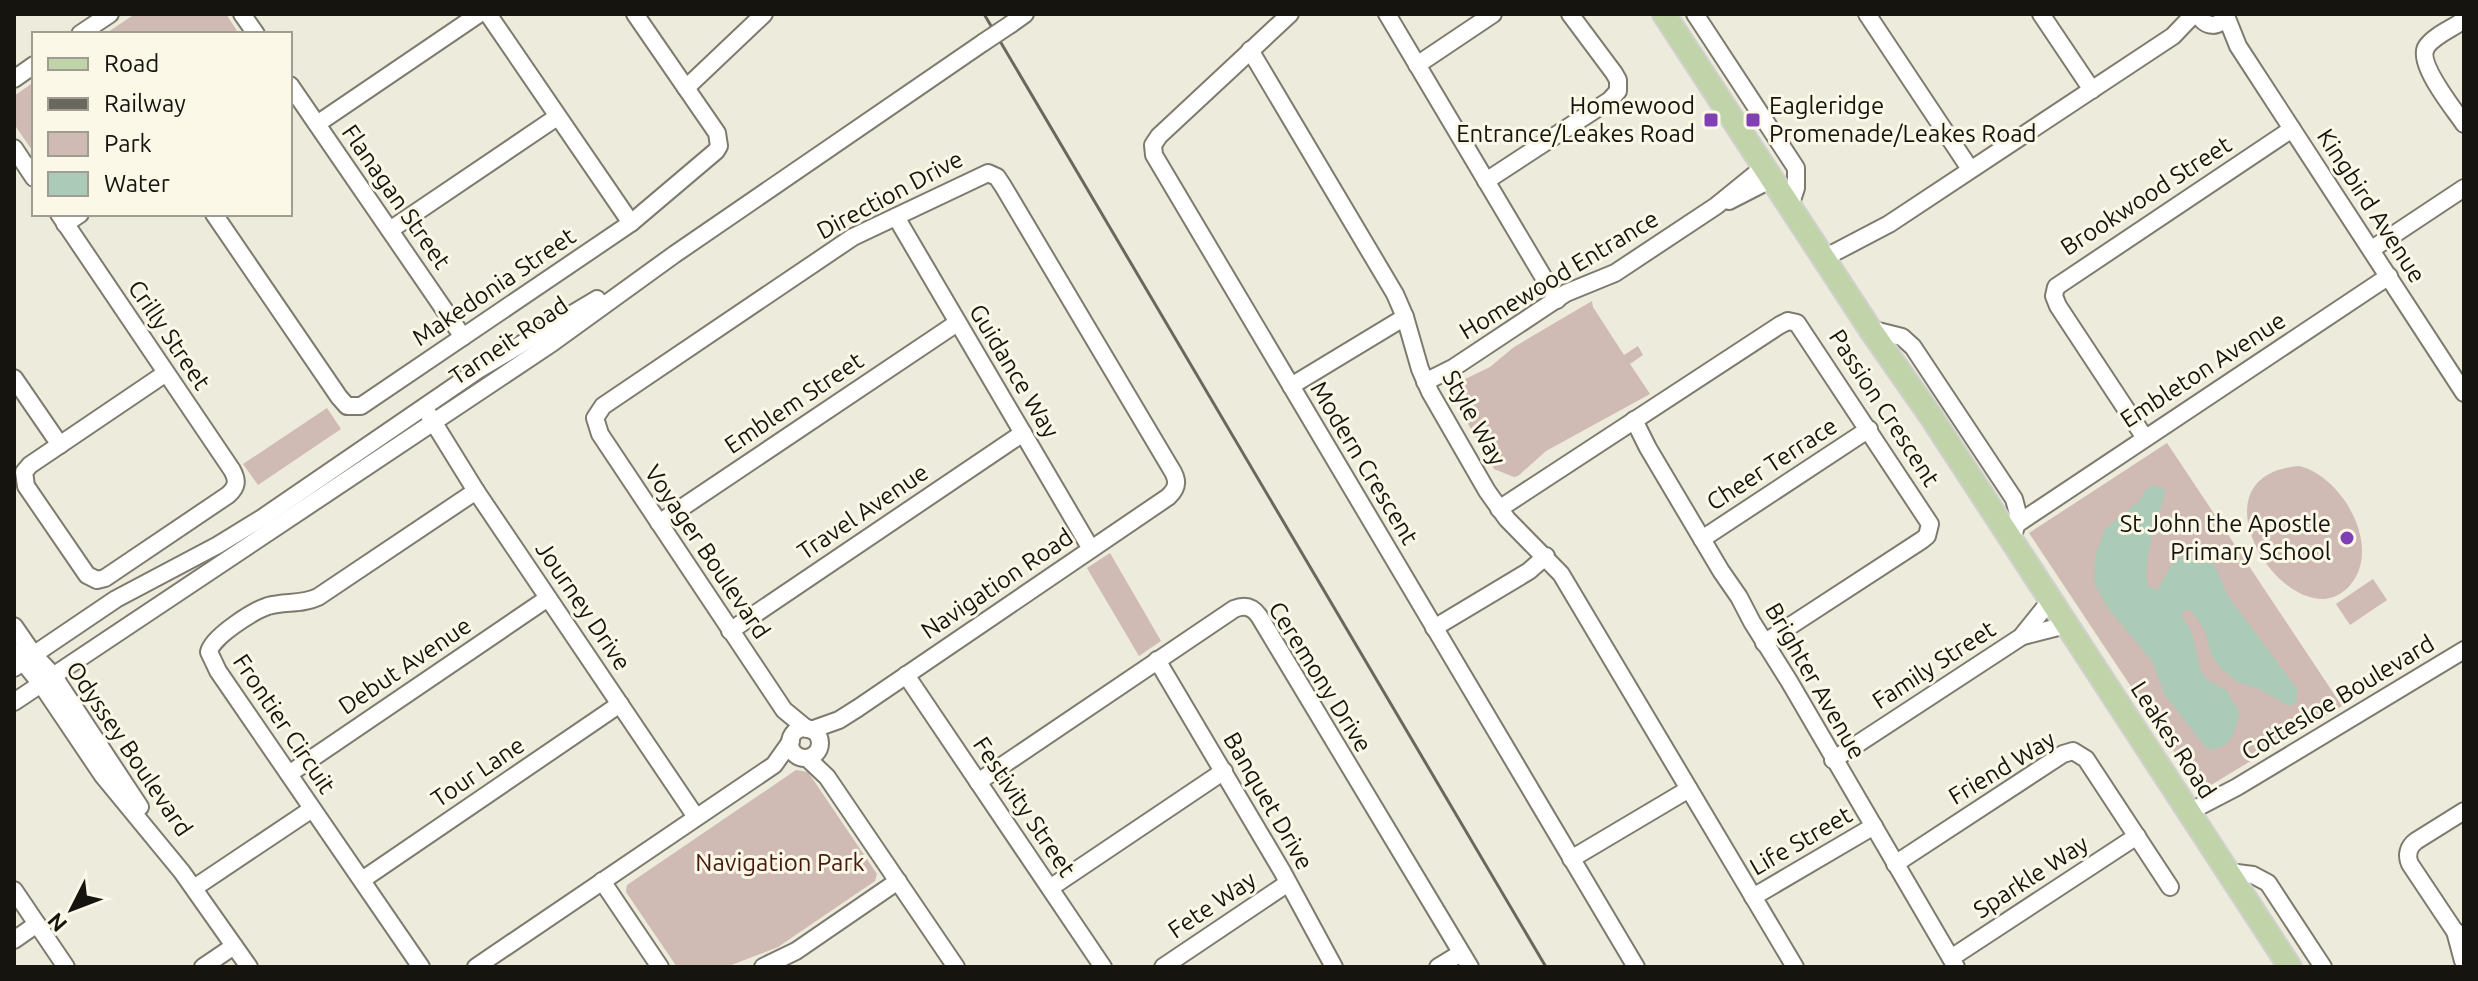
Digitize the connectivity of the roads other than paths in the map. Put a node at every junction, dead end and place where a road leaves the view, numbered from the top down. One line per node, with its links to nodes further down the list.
1 (79, 14): 18 (street)
2 (110, 14): 18 (street)
3 (479, 14): 27 (street)
4 (488, 14): 26 (street)
5 (635, 14): 24 (street, Makedonia Street)
6 (764, 14): 24 (street)
7 (1025, 14): 43 (street, Tarneit Road, bridge)
8 (1290, 14): 19 (street, Modern Crescent)
9 (1387, 14): 20 (street)
10 (1493, 14): 20 (street)
11 (1570, 14): 34 (street)
12 (1664, 14): 32 (main road, Leakes Road)
13 (1695, 14): 36 (street)
14 (1867, 14): 31 (street)
15 (2041, 14): 25 (street)
16 (2211, 18): 25 (street); 29 (street, Kingbird Avenue)
17 (2464, 20): 28 (street)
18 (84, 31)
19 (1250, 50): 47 (street, Style Way); 54 (street, Modern Crescent)
20 (1417, 65): 34 (street)
21 (32, 66): 22 (street)
22 (14, 79)
23 (292, 88): 27 (street, Flanagan Street)
24 (686, 88): 40 (street, Makedonia Street)
25 (2092, 90): 31 (street)
26 (557, 117): 40 (street); 41 (street)
27 (317, 124): 41 (street, Flanagan Street)
28 (2464, 124)
29 (2292, 129): 42 (street, Kingbird Avenue); 62 (street, Brookwood Street)
30 (17, 158): 33 (street)
31 (1970, 169): 44 (street)
32 (1768, 173): 36 (main road, Leakes Road); 46 (street, Homewood Entrance)
33 (32, 176)
34 (1486, 181): 46 (street)
35 (2464, 188): 42 (street)
36 (1790, 206): 44 (main road, Leakes Road)
37 (215, 216): 50 (street, Makedonia Street)
38 (896, 217): 48 (street, Guidance Way); 57 (street, Direction Drive); 64 (street, Direction Drive)
39 (62, 219): 51 (street, Crilly Street)
40 (631, 223): 50 (street, Makedonia Street)
41 (390, 230): 50 (street, Flanagan Street)
42 (2372, 249): 45 (street, Kingbird Avenue)
43 (661, 263): 56 (street); 59 (street, Tarneit Road)
44 (1828, 264): 49 (main road, Leakes Road)
45 (2389, 276): 55 (street, Kingbird Avenue); 62 (street, Embleton Avenue)
46 (1557, 300): 53 (street, Homewood Entrance)
47 (1405, 317): 53 (street, Style Way); 54 (street)
48 (957, 323): 61 (street, Guidance Way); 70 (street, Emblem Street)
49 (1870, 329): 67 (street, Leakes Road); 71 (main road, Leakes Road)
50 (463, 337)
51 (166, 373): 63 (street); 63 (street, Crilly Street)
52 (14, 378): 63 (street)
53 (1425, 382): 69 (street, Style Way)
54 (1291, 386): 79 (street, Modern Crescent)
55 (2464, 393)
56 (439, 396): 59 (street); 65 (street)
57 (595, 418): 70 (street, Voyager Boulevard)
58 (1634, 420): 60 (street, Passion Crescent); 69 (street, Passion Crescent); 72 (street, Brighter Avenue)
59 (431, 422): 65 (street); 66 (street, Journey Drive); 87 (street, Tarneit Road)
60 (1869, 429): 72 (street, Cheer Terrace); 82 (street, Passion Crescent)
61 (1023, 433): 73 (street, Guidance Way); 80 (street, Travel Avenue)
62 (2145, 438): 68 (street, Embleton Avenue)
63 (60, 445)
64 (1177, 484): 73 (street, Navigation Road)
65 (306, 487): 84 (street)
66 (476, 491): 75 (street, Journey Drive); 97 (street, Frontier Circuit)
67 (2014, 499): 68 (street); 71 (street, Leakes Road)
68 (2043, 504): 71 (street, Embleton Avenue)
69 (1499, 509): 74 (street, Style Way)
70 (659, 523): 80 (street, Voyager Boulevard)
71 (2014, 533): 76 (main road, Leakes Road)
72 (1702, 539): 82 (street, Brighter Avenue)
73 (1091, 549): 86 (street, Navigation Road)
74 (1546, 556): 79 (street); 100 (street, Style Way)
75 (548, 598): 89 (street, Journey Drive); 97 (street, Debut Avenue)
76 (2050, 601): 77 (main road, Leakes Road); 81 (street, Family Street)
77 (2066, 625): 81 (street, Family Street); 103 (main road, Leakes Road)
78 (14, 626): 84 (street, Odyssey Boulevard)
79 (1434, 628): 107 (street, Modern Crescent)
80 (730, 631): 90 (street, Voyager Boulevard)
81 (2021, 637): 94 (street, Family Street)
82 (1764, 643): 94 (street, Brighter Avenue)
83 (2464, 650): 103 (street, Cottesloe Boulevard)
84 (21, 659): 87 (street, Odyssey Boulevard)
85 (1157, 660): 96 (street, Banquet Drive); 99 (street, Ceremony Drive); 123 (street, Ceremony Drive)
86 (906, 675): 91 (street, Navigation Road); 99 (street, Festivity Street)
87 (47, 679): 88 (street, Tarneit Road); 115 (street, Odyssey Boulevard)
88 (14, 702)
89 (620, 704): 104 (street, Journey Drive); 110 (street, Tour Lane)
90 (784, 710): 91 (street, Voyager Boulevard); 92 (street, Voyager Boulevard)
91 (814, 737): 92 (street); 93 (street); 98 (street)
92 (791, 739): 93 (street); 95 (street)
93 (805, 758): 95 (street); 98 (street)
94 (1833, 760): 105 (street, Brighter Avenue)
95 (774, 765): 104 (street)
96 (1224, 771): 113 (street, Banquet Drive); 116 (street)
97 (289, 774): 101 (street, Frontier Circuit)
98 (827, 777): 112 (street)
99 (978, 782): 116 (street, Festivity Street)
100 (1689, 789): 107 (street); 118 (street, Style Way)
101 (312, 809): 110 (street, Frontier Circuit); 115 (street)
102 (2464, 811): 120 (street)
103 (2192, 816): 109 (main road, Leakes Road)
104 (696, 817): 111 (street)
105 (1874, 826): 108 (street, Brighter Avenue); 118 (street, Life Street)
106 (2137, 836): 108 (street, Friend Way); 114 (street, Friend Way); 125 (street, Sparkle Way)
107 (1571, 859): 139 (street, Modern Crescent)
108 (1895, 864): 125 (street, Brighter Avenue)
109 (2229, 872): 141 (main road, Leakes Road); 142 (street)
110 (362, 880): 130 (street, Frontier Circuit)
111 (602, 881): 131 (street); 132 (street)
112 (898, 881): 124 (street); 134 (street)
113 (1288, 883): 136 (street, Fete Way); 137 (street, Banquet Drive)
114 (2170, 887)
115 (194, 888): 122 (street, Odyssey Boulevard)
116 (1050, 888): 135 (street, Festivity Street)
117 (14, 890): 119 (street)
118 (1753, 897): 140 (street, Style Way)
119 (37, 924): 121 (street); 127 (street)
120 (2459, 934): 126 (street)
121 (14, 940)
122 (234, 946): 128 (street); 129 (street, Odyssey Boulevard)
123 (1466, 960): 138 (street)
124 (789, 962): 133 (street)
125 (1954, 962)
126 (2462, 964)
127 (66, 967)
128 (203, 967)
129 (249, 967)
130 (421, 967)
131 (476, 967)
132 (660, 967)
133 (763, 967)
134 (956, 967)
135 (1103, 967)
136 (1163, 967)
137 (1334, 967)
138 (1438, 967)
139 (1636, 967)
140 (1795, 967)
141 (2290, 967)
142 (2323, 967)

